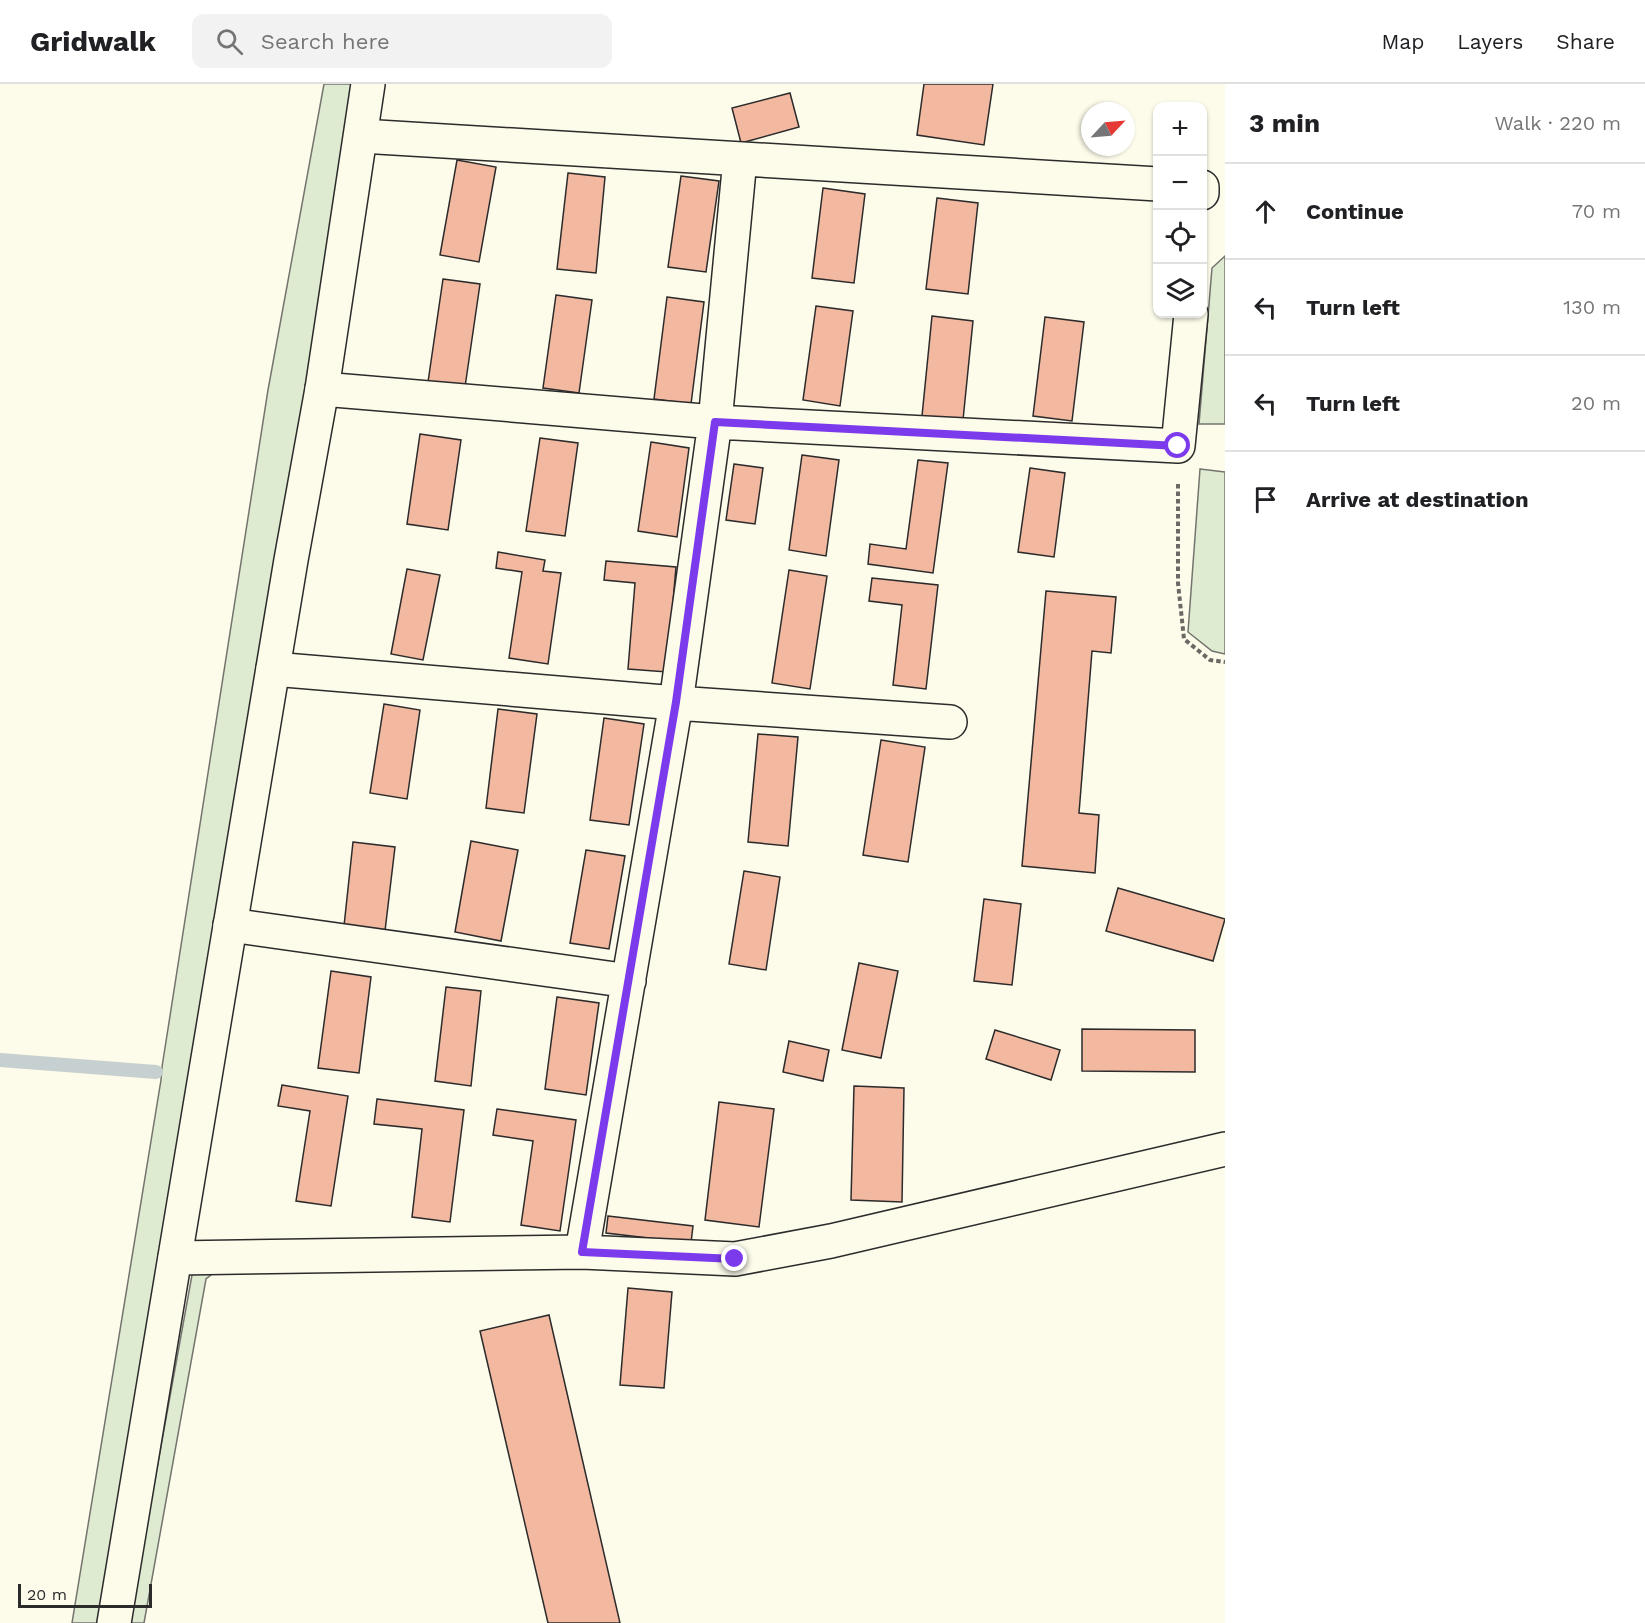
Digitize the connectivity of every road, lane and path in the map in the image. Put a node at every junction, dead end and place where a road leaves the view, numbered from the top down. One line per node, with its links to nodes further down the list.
1 (368, 84): 2 (street)
2 (361, 136): 3 (street); 6 (street)
3 (740, 159): 4 (street); 7 (street)
4 (1153, 184)
5 (1191, 318): 8 (street)
6 (322, 389): 7 (street); 10 (street)
7 (715, 422): 8 (street); 11 (street)
8 (1178, 446): 9 (path)
9 (1225, 662)
10 (273, 669): 11 (street); 13 (street)
11 (676, 702): 12 (street); 14 (street)
12 (950, 722)
13 (230, 925): 14 (street); 17 (street)
14 (628, 981): 16 (street)
15 (1225, 1149): 16 (street)
16 (582, 1252): 17 (street)
17 (175, 1258): 18 (street)
18 (114, 1623)

